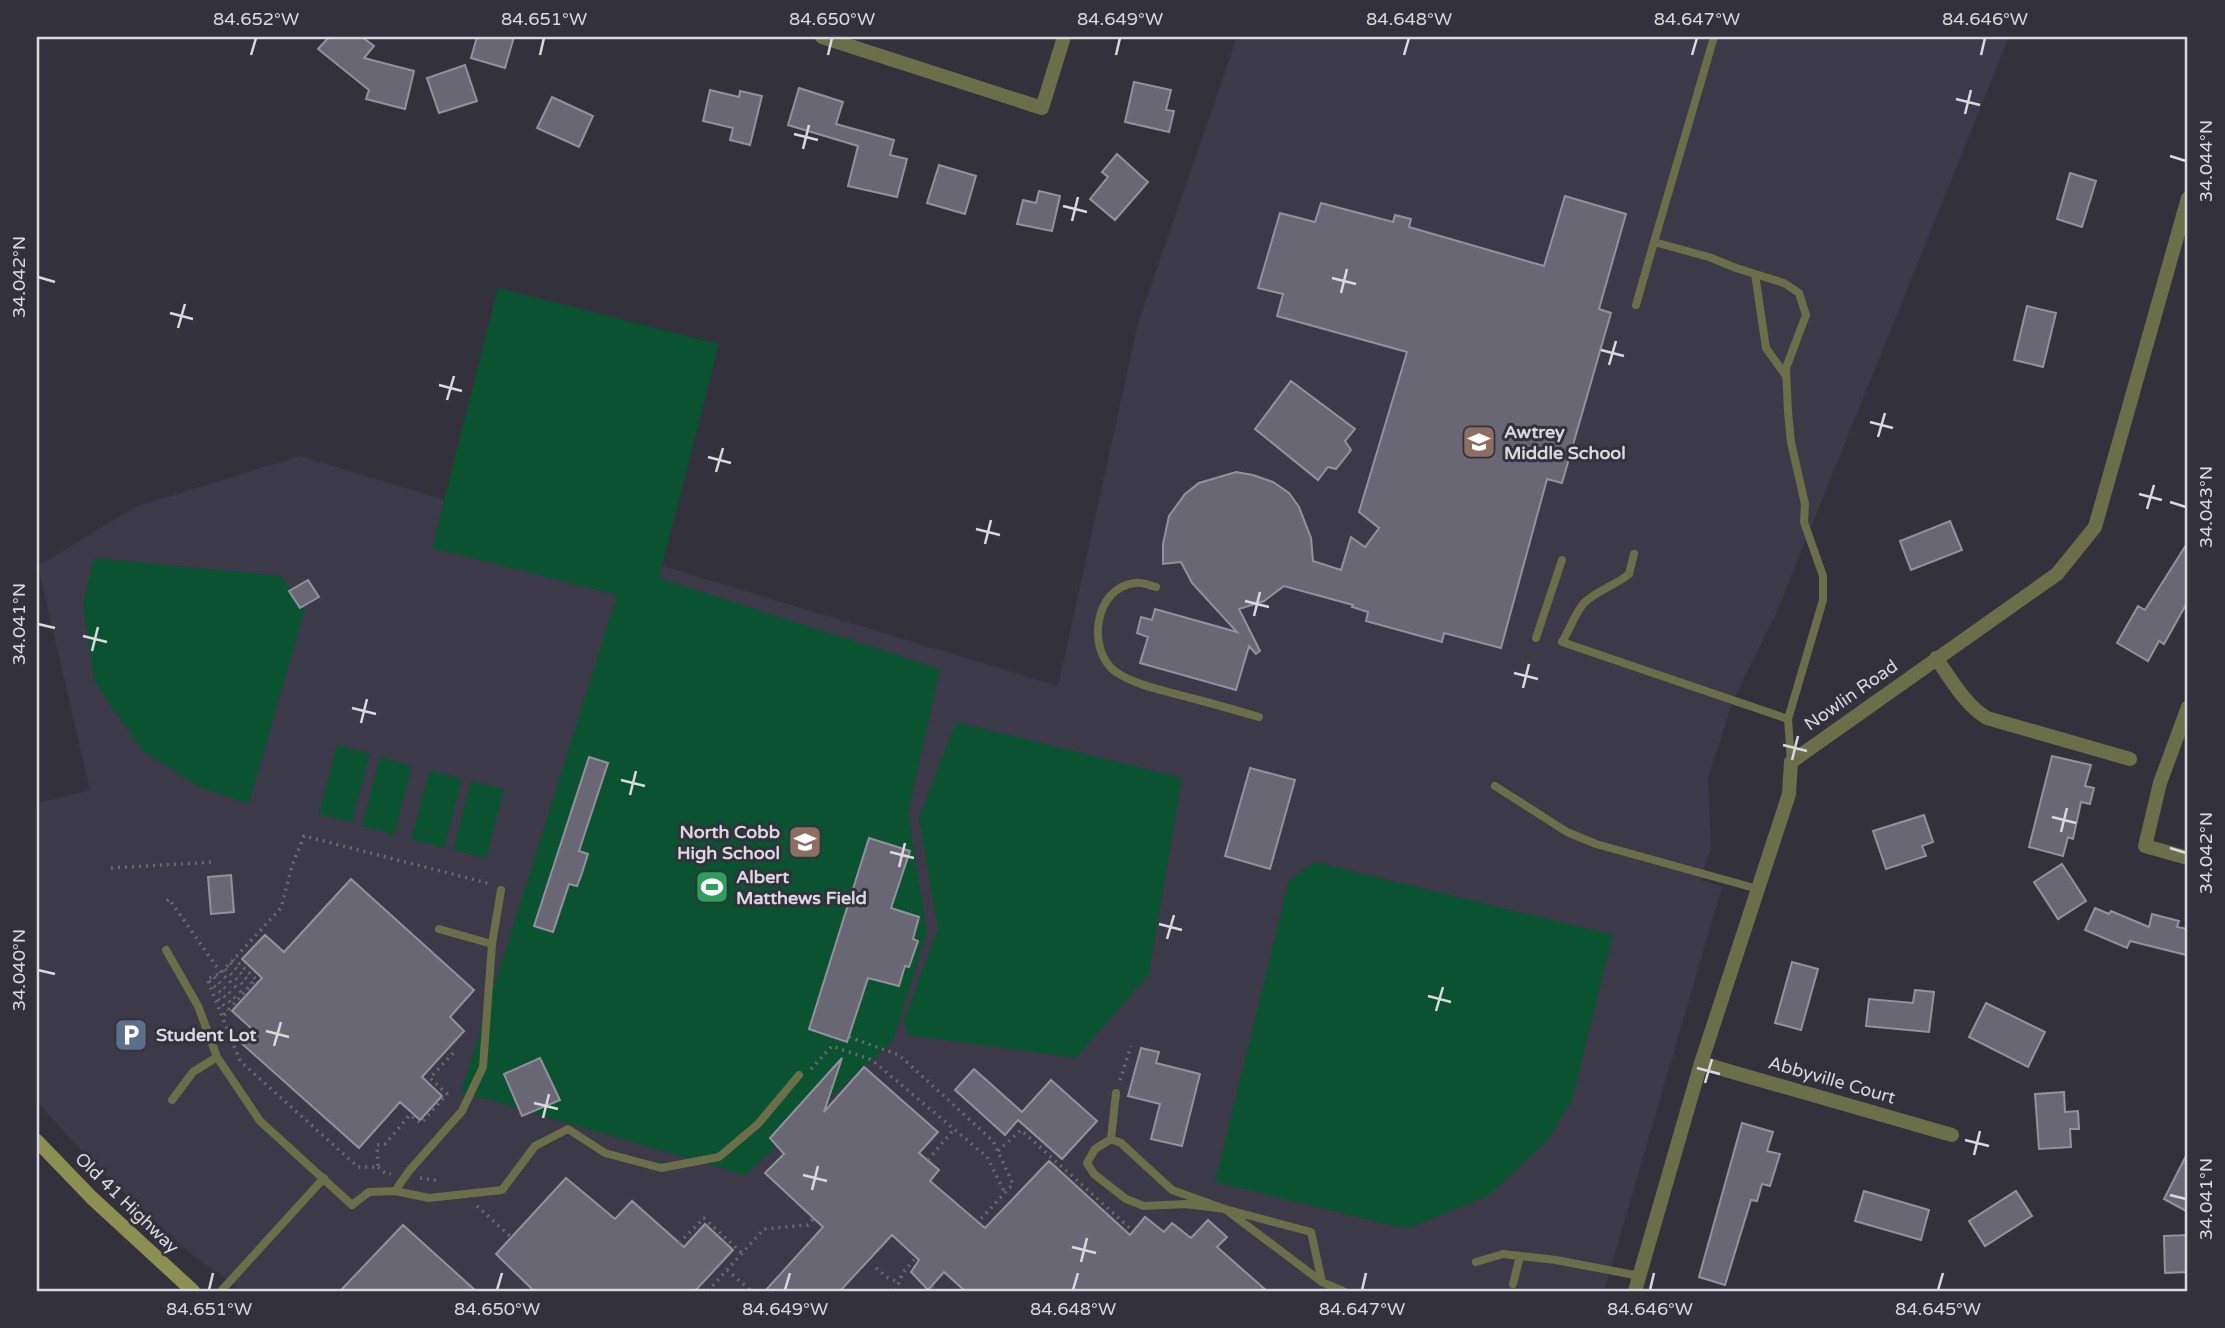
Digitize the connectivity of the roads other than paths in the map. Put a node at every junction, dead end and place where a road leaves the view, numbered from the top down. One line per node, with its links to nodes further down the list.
1 (822, 37): 2 (street)
2 (1064, 37)
3 (1714, 37): 5 (lane)
4 (2188, 198): 13 (street, Nowlin Road)
5 (1654, 242): 6 (lane); 7 (lane)
6 (1755, 274): 8 (lane); 8 (lane)
7 (1636, 305)
8 (1786, 376): 16 (lane)
9 (1634, 554): 16 (lane)
10 (1562, 560): 12 (lane)
11 (1156, 587): 15 (lane)
12 (1536, 638)
13 (1936, 659): 17 (street); 18 (street, Nowlin Road)
14 (2188, 707): 20 (street)
15 (1259, 717)
16 (1788, 719): 18 (lane)
17 (2130, 759)
18 (1791, 762): 22 (street)
19 (1495, 786): 22 (lane)
20 (2188, 858)
21 (501, 887): 24 (lane)
22 (1758, 889): 27 (street)
23 (439, 929): 24 (lane)
24 (492, 944): 35 (lane)
25 (166, 950): 26 (lane)
26 (217, 1057): 30 (lane); 34 (lane)
27 (1701, 1063): 31 (street, Abbyville Court); 39 (street)
28 (799, 1075): 35 (lane)
29 (1116, 1093): 32 (lane)
30 (172, 1100)
31 (1952, 1135)
32 (1111, 1139): 36 (lane); 36 (lane)
33 (37, 1140): 42 (main road, Old 41 Highway)
34 (324, 1178): 35 (lane); 43 (lane)
35 (396, 1191)
36 (1225, 1209): 40 (lane); 40 (lane)
37 (1520, 1256): 38 (lane); 39 (lane); 41 (lane)
38 (1476, 1262)
39 (1640, 1276): 45 (street)
40 (1322, 1282): 44 (lane)
41 (1513, 1284)
42 (192, 1291)
43 (221, 1291)
44 (1343, 1291)
45 (1635, 1291)

